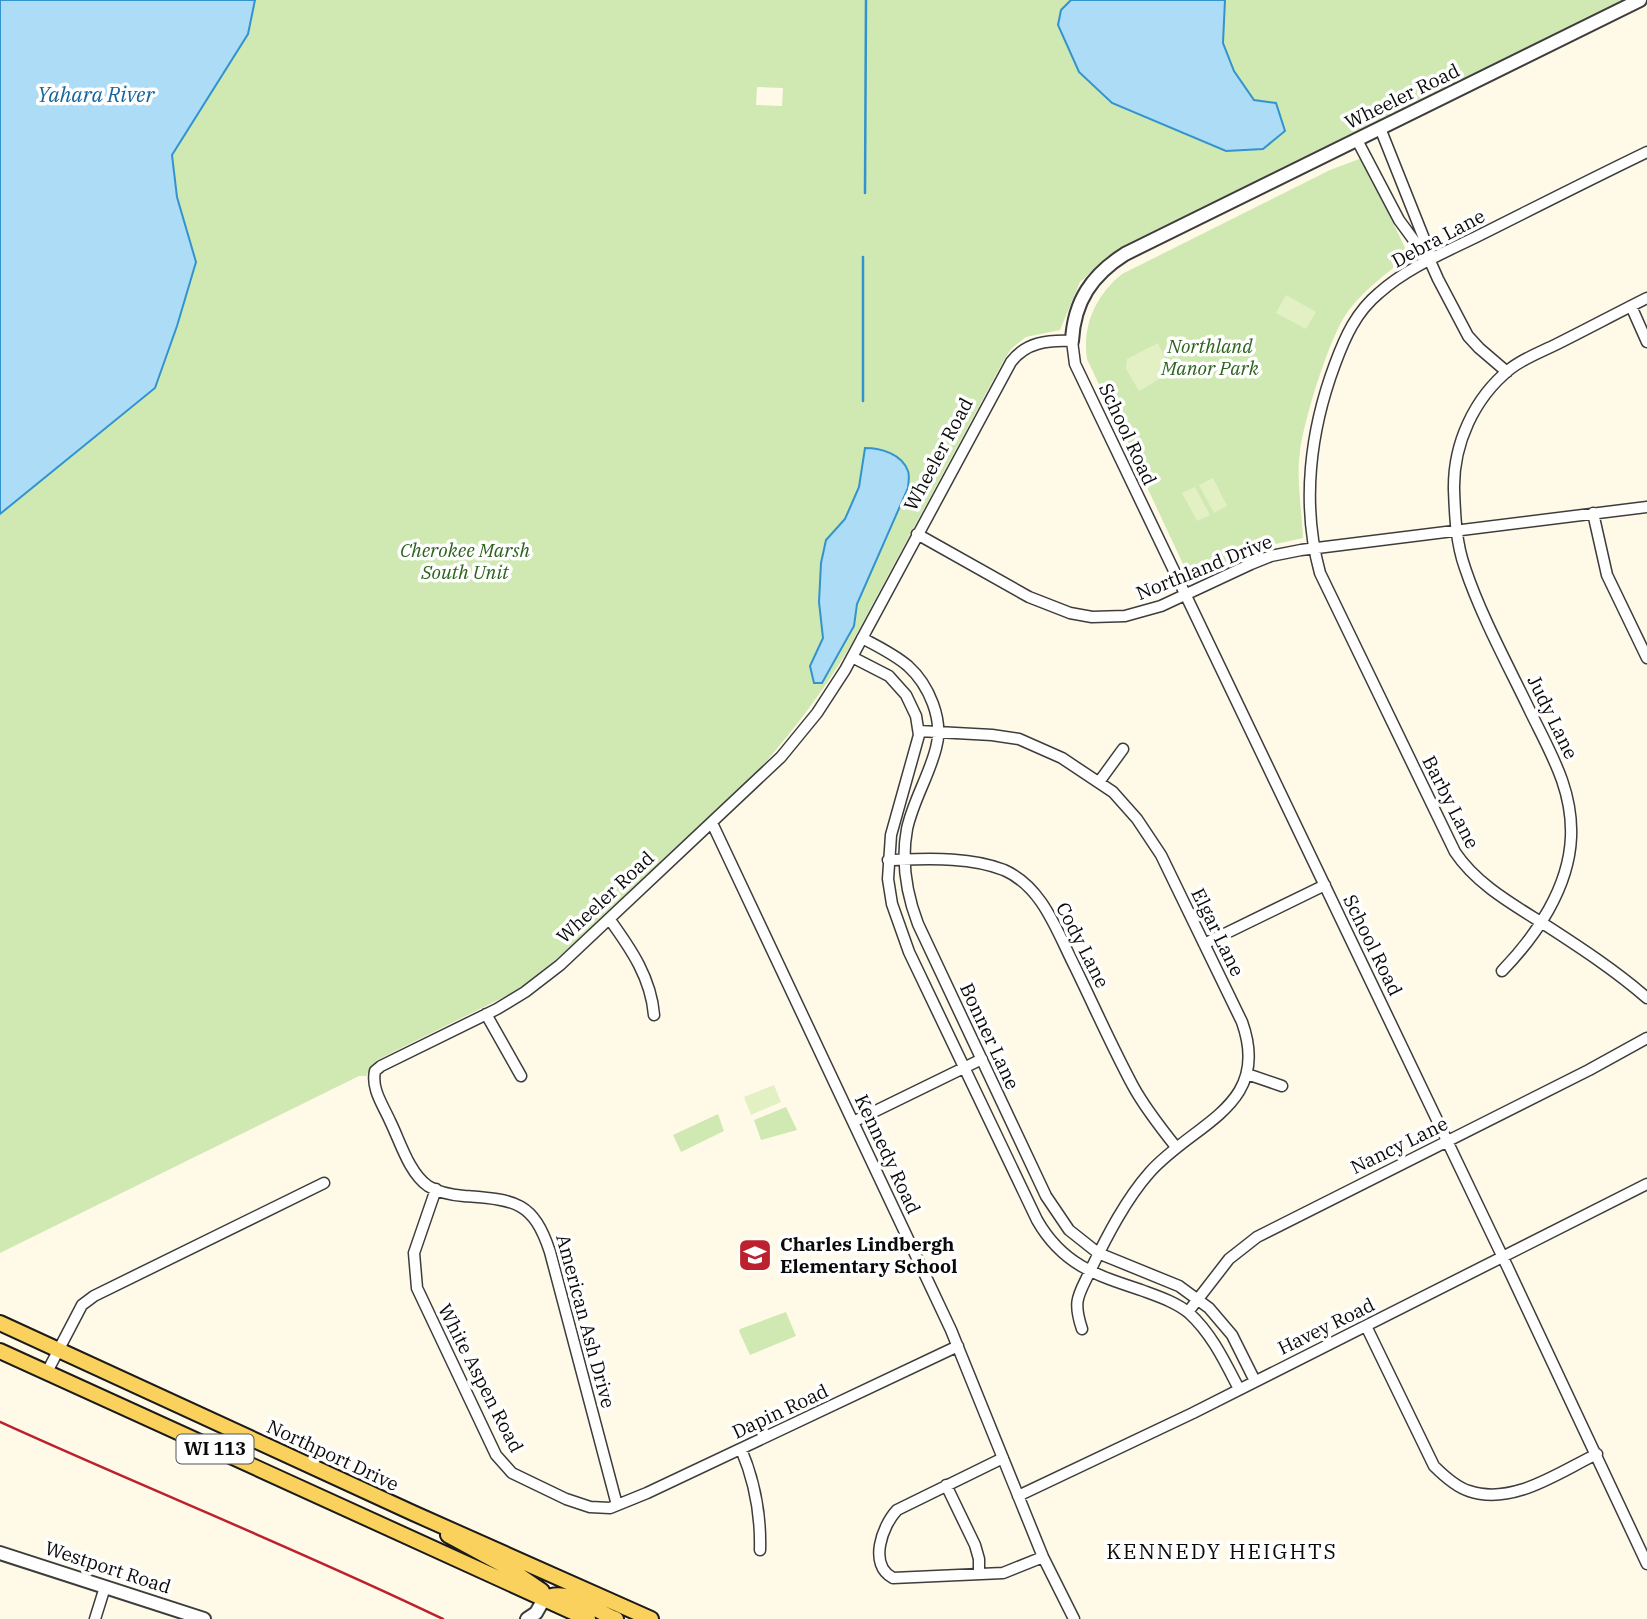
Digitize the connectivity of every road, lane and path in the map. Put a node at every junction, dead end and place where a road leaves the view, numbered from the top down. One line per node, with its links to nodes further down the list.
1 (1640, 0): 2 (street, Wheeler Road)
2 (1380, 128): 3 (street, Wheeler Road); 5 (street)
3 (1357, 140): 5 (street); 8 (street, Wheeler Road)
4 (1647, 152): 5 (street, Debra Lane)
5 (1430, 261): 10 (street); 15 (street, Debra Lane)
6 (1647, 298): 7 (street, Judy Lane)
7 (1631, 306): 9 (street); 10 (street, Judy Lane)
8 (1072, 341): 14 (street, Wheeler Road); 16 (street, School Road)
9 (1647, 342)
10 (1507, 372): 13 (street, Judy Lane)
11 (1647, 507): 12 (street, Northland Drive)
12 (1593, 513): 13 (street, Northland Drive); 19 (street)
13 (1457, 530): 15 (street, Northland Drive); 29 (street, Judy Lane)
14 (917, 534): 16 (street, Northland Drive); 17 (street, Wheeler Road)
15 (1313, 549): 16 (street, Northland Drive); 29 (street, Barby Lane)
16 (1185, 594): 27 (street, School Road)
17 (862, 638): 18 (street, Wheeler Road); 21 (street, Bonner Lane)
18 (852, 657): 20 (street); 24 (street, Wheeler Road)
19 (1647, 658)
20 (919, 731): 21 (street, Elgar Lane); 26 (street, Bonner Lane)
21 (938, 732): 23 (street, Elgar Lane); 25 (street, Bonner Lane)
22 (1124, 749): 23 (street)
23 (1099, 782): 30 (street, Elgar Lane)
24 (712, 823): 28 (street, Wheeler Road); 41 (street, Kennedy Road)
25 (906, 859): 26 (street, Cody Lane); 36 (street, Bonner Lane); 43 (street, Cody Lane)
26 (888, 860): 37 (street, Bonner Lane)
27 (1325, 886): 30 (street); 42 (street, School Road)
28 (610, 920): 33 (street, Wheeler Road); 34 (street)
29 (1541, 922): 31 (street, Judy Lane); 32 (street, Barby Lane)
30 (1204, 944): 38 (street, Elgar Lane)
31 (1502, 971)
32 (1647, 998)
33 (486, 1014): 39 (street); 46 (street, Wheeler Road)
34 (654, 1015)
35 (1647, 1038): 42 (street, Nancy Lane)
36 (982, 1059): 37 (street); 47 (street, Bonner Lane)
37 (965, 1068): 41 (street); 49 (street, Bonner Lane)
38 (1247, 1074): 40 (street); 43 (street, Elgar Lane)
39 (521, 1076)
40 (1282, 1086)
41 (853, 1122): 55 (street, Kennedy Road)
42 (1447, 1141): 48 (street, School Road); 50 (street, Nancy Lane)
43 (1176, 1147): 47 (street, Elgar Lane)
44 (324, 1183): 56 (street)
45 (1647, 1184): 48 (street, Havey Road)
46 (436, 1189): 66 (street, American Ash Drive); 66 (street, White Aspen Road)
47 (1098, 1253): 49 (street, Elgar Lane); 50 (street, Bonner Lane)
48 (1503, 1257): 53 (street, Havey Road); 62 (street, School Road)
49 (1090, 1272): 51 (street, Bonner Lane); 54 (street, Elgar Lane)
50 (1198, 1298): 51 (street, Nancy Lane); 59 (street, Bonner Lane)
51 (1188, 1312): 60 (street, Bonner Lane)
52 (0, 1323): 56 (main road, Northport Drive / WI 113)
53 (1366, 1325): 59 (street, Havey Road); 62 (street)
54 (1082, 1329)
55 (958, 1346): 61 (street, Dapin Road); 63 (street, Kennedy Road)
56 (58, 1349): 58 (street); 67 (main road, Northport Drive / WI 113)
57 (0, 1351): 58 (main road, WI 113)
58 (47, 1372): 74 (main road, WI 113)
59 (1255, 1381): 60 (street, Havey Road)
60 (1239, 1389): 65 (street, Havey Road)
61 (741, 1449): 66 (street, Dapin Road); 68 (street)
62 (1597, 1454): 71 (street, School Road)
63 (1003, 1458): 64 (street); 65 (street, Kennedy Road)
64 (946, 1485): 72 (street); 72 (street)
65 (1018, 1496): 70 (street, Kennedy Road)
66 (617, 1505)
67 (413, 1513): 74 (main road); 80 (main road, Northport Drive / WI 113)
68 (760, 1550)
69 (0, 1553): 73 (street, Westport Road)
70 (1043, 1557): 72 (street); 81 (street, Kennedy Road)
71 (1647, 1564)
72 (979, 1574)
73 (105, 1587): 75 (street); 76 (street, Westport Road)
74 (544, 1599): 77 (street); 78 (main road, WI 113); 79 (main road)
75 (95, 1619)
76 (204, 1619)
77 (527, 1619)
78 (588, 1619)
79 (616, 1619)
80 (652, 1619)
81 (1073, 1619)

